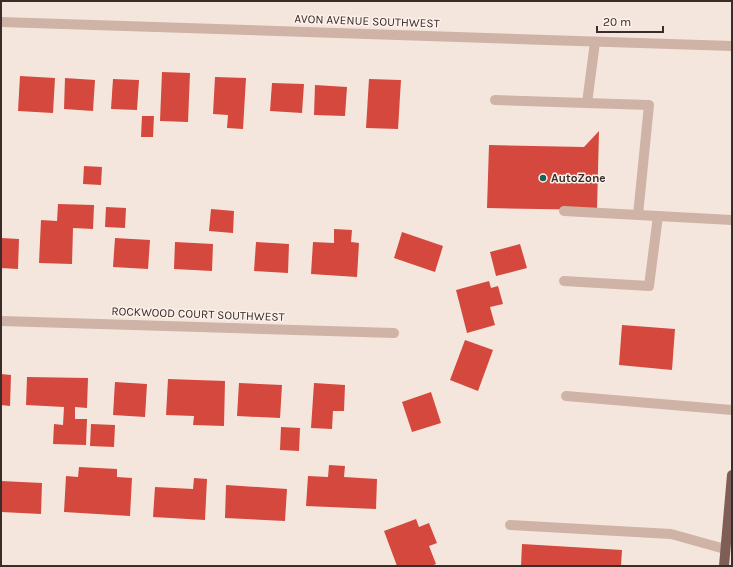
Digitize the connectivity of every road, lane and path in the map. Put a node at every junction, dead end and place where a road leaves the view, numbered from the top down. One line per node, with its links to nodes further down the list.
1 (1, 22): 2 (street, AVON AVENUE SOUTHWEST)
2 (595, 42): 3 (street, AVON AVENUE SOUTHWEST); 5 (street)
3 (732, 46)
4 (495, 100): 5 (street)
5 (586, 103): 7 (street)
6 (564, 211): 7 (street)
7 (638, 215): 8 (street)
8 (658, 216): 9 (street); 10 (street)
9 (732, 220)
10 (564, 281)
11 (1, 321): 12 (street, ROCKWOOD COURT SOUTHWEST)
12 (394, 333)
13 (566, 396): 14 (street)
14 (732, 410)
15 (732, 474): 17 (main road)
16 (510, 525): 17 (street)
17 (729, 549): 18 (main road)
18 (724, 566)

